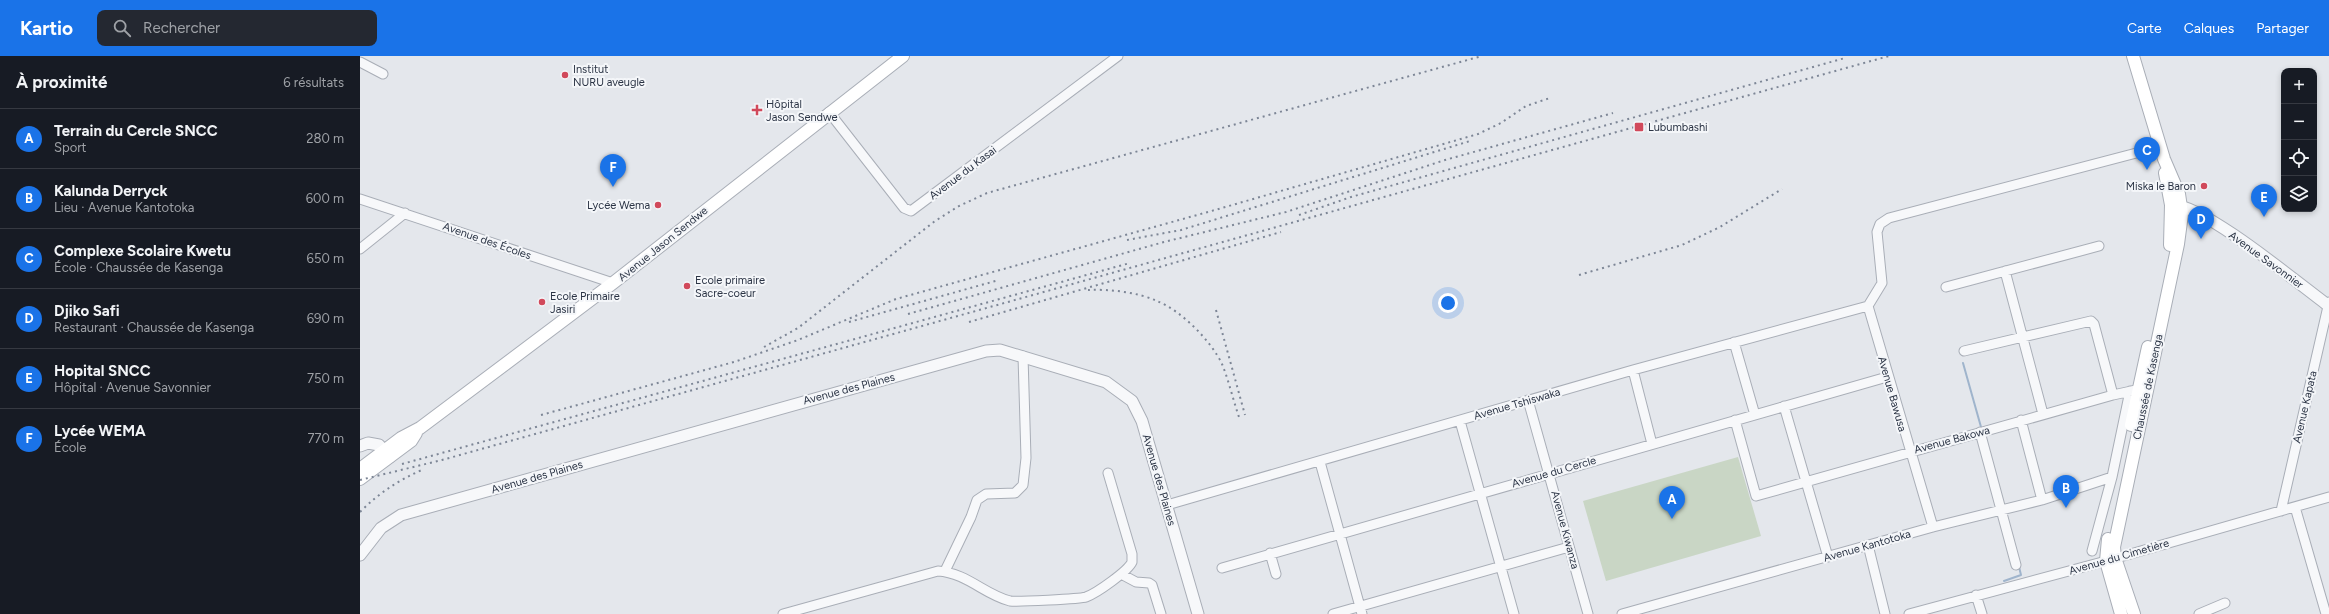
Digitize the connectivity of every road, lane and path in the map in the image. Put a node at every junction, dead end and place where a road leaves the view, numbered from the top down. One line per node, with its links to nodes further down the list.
1 (903, 56): 6 (main road, Avenue Jason Sendwe)
2 (1118, 56): 6 (street, Avenue du Kasai)
3 (2133, 56): 9 (main road, Chaussée de Kasenga)
4 (360, 62): 5 (street)
5 (383, 74)
6 (829, 112): 14 (main road, Avenue Jason Sendwe)
7 (2144, 151): 17 (street)
8 (360, 200): 10 (street, Avenue des Écoles)
9 (2176, 205): 16 (street, Avenue Savonnier); 24 (main road, Chaussée de Kasenga)
10 (405, 213): 12 (street); 14 (street, Avenue des Écoles)
11 (2099, 246): 13 (street)
12 (360, 249)
13 (2005, 271): 15 (street); 18 (street)
14 (614, 283): 37 (main road, Avenue Jason Sendwe)
15 (1946, 287)
16 (2329, 304): 51 (street, Avenue Kapata)
17 (1868, 306): 19 (street, Avenue Tshiswaka); 23 (street, Avenue Bawusa)
18 (2023, 336): 20 (street); 25 (street); 28 (street)
19 (1734, 342): 22 (street, Avenue Tshiswaka); 29 (street)
20 (1964, 351)
21 (1023, 356): 48 (street, Avenue des Plaines); 58 (street, Avenue des Plaines); 64 (street)
22 (1633, 370): 26 (street, Avenue Tshiswaka); 34 (street)
23 (1887, 377): 27 (street, Avenue du Cercle); 36 (street, Avenue Bawusa)
24 (2139, 389): 25 (street, Avenue Bakowa); 42 (street); 60 (main road, Chaussée de Kasenga)
25 (2113, 395): 28 (street, Avenue Bakowa)
26 (1528, 400): 32 (street, Avenue Tshiswaka); 41 (street, Avenue Kiwanza)
27 (1784, 406): 29 (street, Avenue du Cercle); 44 (street)
28 (2043, 414): 31 (street, Avenue Bakowa)
29 (1755, 415): 30 (street, Avenue du Cercle)
30 (1735, 420): 34 (street, Avenue du Cercle); 44 (street, Avenue Bakowa)
31 (2021, 420): 33 (street, Avenue Bakowa); 47 (street)
32 (1460, 421): 38 (street, Avenue Tshiswaka); 45 (street)
33 (1980, 432): 36 (street, Avenue Bakowa); 50 (street)
34 (1652, 444): 41 (street, Avenue du Cercle)
35 (360, 446): 37 (street); 39 (street)
36 (1909, 451): 44 (street, Avenue Bakowa); 52 (street, Avenue Bawusa)
37 (388, 454): 39 (main road, Avenue Jason Sendwe); 43 (main road, Avenue Jason Sendwe)
38 (1320, 462): 48 (street, Avenue Tshiswaka); 53 (street)
39 (363, 466)
40 (1108, 473): 65 (street)
41 (1549, 473): 45 (street, Avenue du Cercle); 55 (street, Avenue Kiwanza)
42 (2112, 477): 47 (street, Avenue Kantotoka); 56 (street)
43 (360, 479)
44 (1806, 481): 59 (street)
45 (1481, 492): 53 (street, Avenue du Cercle); 62 (street)
46 (2329, 497): 49 (street, Avenue du Cimetière)
47 (2042, 500): 50 (street, Avenue Kantotoka)
48 (1166, 505): 74 (street, Avenue des Plaines)
49 (2295, 507): 51 (street, Avenue du Cimetière); 84 (street)
50 (2001, 511): 52 (street, Avenue Kantotoka); 61 (street)
51 (2281, 511): 60 (street, Avenue du Cimetière)
52 (1933, 527): 54 (street, Avenue Kantotoka)
53 (1340, 533): 57 (street, Avenue du Cercle); 69 (street)
54 (1868, 545): 59 (street, Avenue Kantotoka); 78 (street)
55 (1569, 547): 62 (street); 77 (street, Avenue Kiwanza)
56 (2092, 551)
57 (1270, 553): 63 (street, Avenue du Cercle); 66 (street)
58 (360, 555)
59 (1828, 557): 71 (street, Avenue Kantotoka)
60 (2111, 560): 67 (street, Avenue du Cimetière); 81 (main road, Chaussée de Kasenga); 82 (main road, Chaussée de Kasenga)
61 (2016, 565)
62 (1501, 567): 69 (street); 76 (street)
63 (1222, 568)
64 (945, 571): 65 (street); 70 (street)
65 (1121, 574): 73 (street)
66 (1276, 574)
67 (1976, 595): 79 (street, Avenue du Cimetière); 80 (street)
68 (2225, 603): 83 (street)
69 (1361, 610): 75 (street)
70 (800, 612): 72 (street)
71 (1627, 613)
72 (783, 614)
73 (1161, 614)
74 (1198, 614)
75 (1333, 614)
76 (1514, 614)
77 (1588, 614)
78 (1885, 614)
79 (1909, 614)
80 (1982, 614)
81 (2121, 614)
82 (2134, 614)
83 (2199, 614)
84 (2326, 614)

